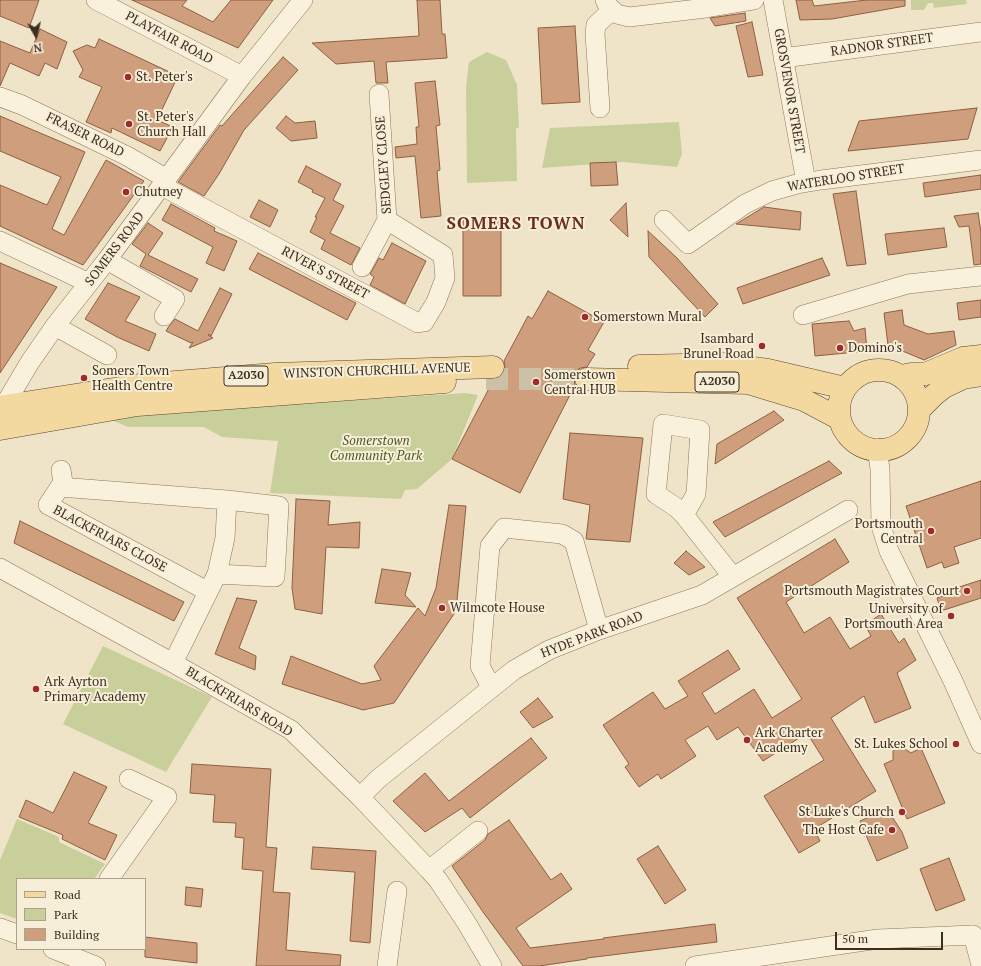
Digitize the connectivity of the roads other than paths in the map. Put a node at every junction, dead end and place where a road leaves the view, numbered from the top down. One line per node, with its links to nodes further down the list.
1 (96, 0): 8 (street, PLAYFAIR ROAD)
2 (303, 0): 8 (street, SOMERS ROAD)
3 (754, 0): 5 (street)
4 (773, 0): 7 (street, GROSVENOR STREET)
5 (609, 5): 11 (street)
6 (981, 32): 7 (street, RADNOR STREET)
7 (783, 58): 13 (street, GROSVENOR STREET)
8 (242, 76): 14 (street, SOMERS ROAD)
9 (379, 94): 15 (street, SEDGLEY CLOSE)
10 (0, 97): 14 (street, FRASER ROAD)
11 (600, 108)
12 (981, 160): 13 (street, WATERLOO STREET)
13 (806, 182): 16 (street, WATERLOO STREET)
14 (164, 183): 18 (street, RIVER'S STREET); 19 (street, SOMERS ROAD)
15 (387, 220): 18 (street, SEDGLEY CLOSE); 20 (street)
16 (664, 220)
17 (0, 241): 22 (street)
18 (443, 255)
19 (107, 260): 22 (street, SOMERS ROAD); 24 (street)
20 (362, 267)
21 (981, 276): 23 (street)
22 (89, 283): 25 (street, SOMERS ROAD)
23 (803, 315)
24 (164, 316)
25 (55, 326): 26 (street); 31 (street, SOMERS ROAD)
26 (107, 355)
27 (981, 356): 29 (main road)
28 (981, 375): 32 (main road)
29 (902, 376): 30 (main road); 32 (main road)
30 (845, 388): 33 (main road); 33 (main road, A2030)
31 (2, 406): 34 (main road, WINSTON CHURCHILL AVENUE / A2030)
32 (920, 409): 35 (main road)
33 (840, 419): 35 (main road)
34 (0, 429)
35 (877, 448): 46 (street)
36 (227, 500): 40 (street); 40 (street); 42 (street, BLACKFRIARS CLOSE)
37 (848, 510): 41 (street, HYDE PARK ROAD)
38 (684, 515): 41 (street)
39 (0, 568): 44 (street, BLACKFRIARS ROAD)
40 (217, 574): 42 (street)
41 (733, 577): 43 (street, HYDE PARK ROAD)
42 (207, 591): 44 (street)
43 (599, 630): 45 (street, HYDE PARK ROAD); 45 (street)
44 (173, 663): 48 (street, BLACKFRIARS ROAD)
45 (491, 687): 48 (street, HYDE PARK ROAD)
46 (981, 744)
47 (129, 779): 51 (street)
48 (360, 797): 50 (street, BLACKFRIARS ROAD)
49 (478, 832): 50 (street)
50 (429, 870): 60 (street, BLACKFRIARS ROAD)
51 (110, 878)
52 (397, 891): 59 (street)
53 (0, 928): 55 (street)
54 (977, 932): 57 (street); 61 (street)
55 (16, 934)
56 (64, 951): 58 (street)
57 (981, 965)
58 (96, 966)
59 (387, 966)
60 (492, 966)
61 (694, 966)

